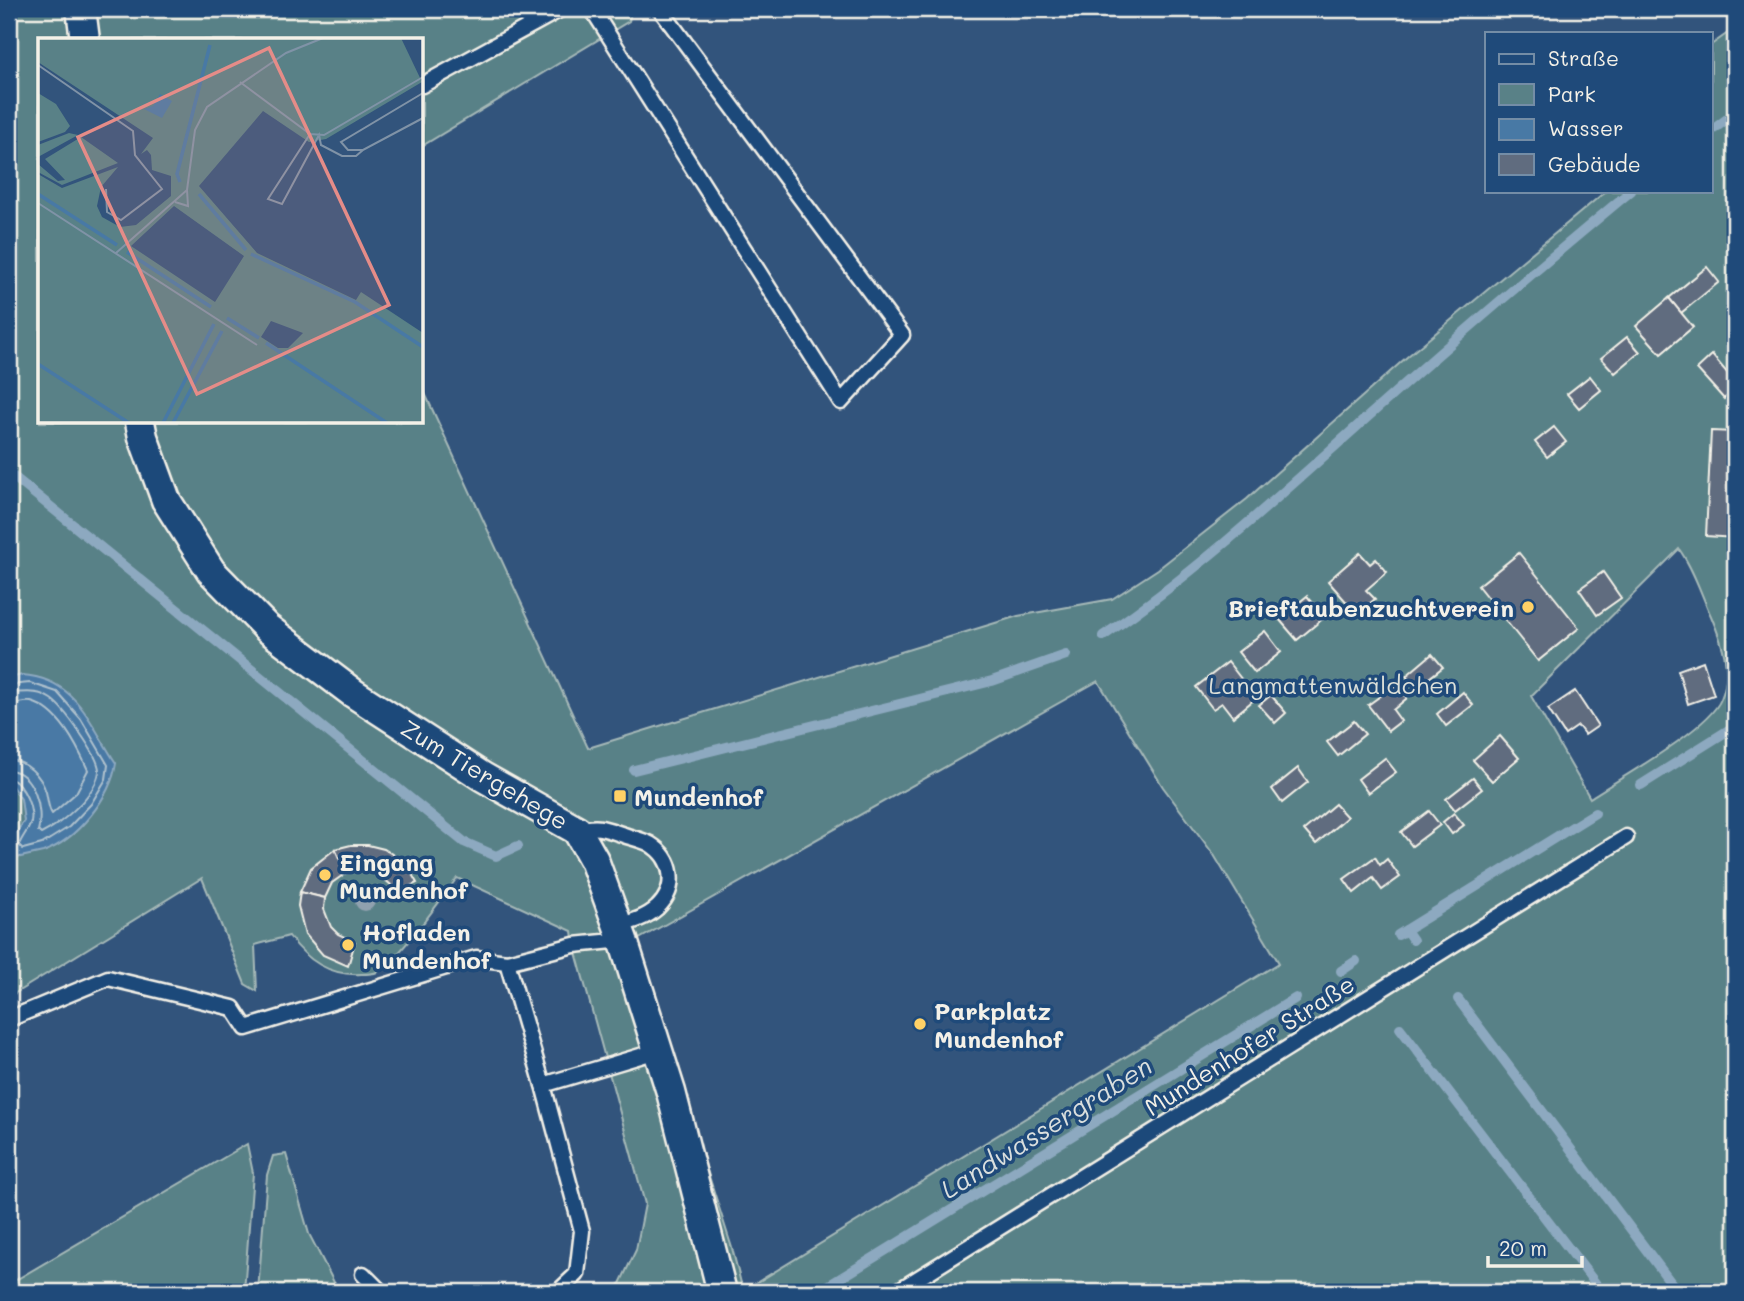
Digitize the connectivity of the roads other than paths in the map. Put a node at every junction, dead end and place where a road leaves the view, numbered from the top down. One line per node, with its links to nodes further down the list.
1 (81, 9): 5 (street)
2 (561, 9): 6 (lane)
3 (592, 9): 4 (lane)
4 (660, 9)
5 (85, 38)
6 (424, 84)
7 (140, 424): 8 (street, Zum Tiergehege)
8 (577, 830): 10 (street, Zum Tiergehege); 10 (lane)
9 (1626, 837): 19 (lane, Mundenhofer Straße)
10 (620, 933): 11 (lane); 13 (street, Zum Tiergehege)
11 (507, 962): 12 (lane); 14 (lane)
12 (9, 1019)
13 (657, 1051): 14 (lane); 18 (street, Zum Tiergehege)
14 (544, 1085): 17 (lane)
15 (363, 1274): 16 (lane)
16 (381, 1292)
17 (558, 1292)
18 (722, 1292)
19 (896, 1292)

